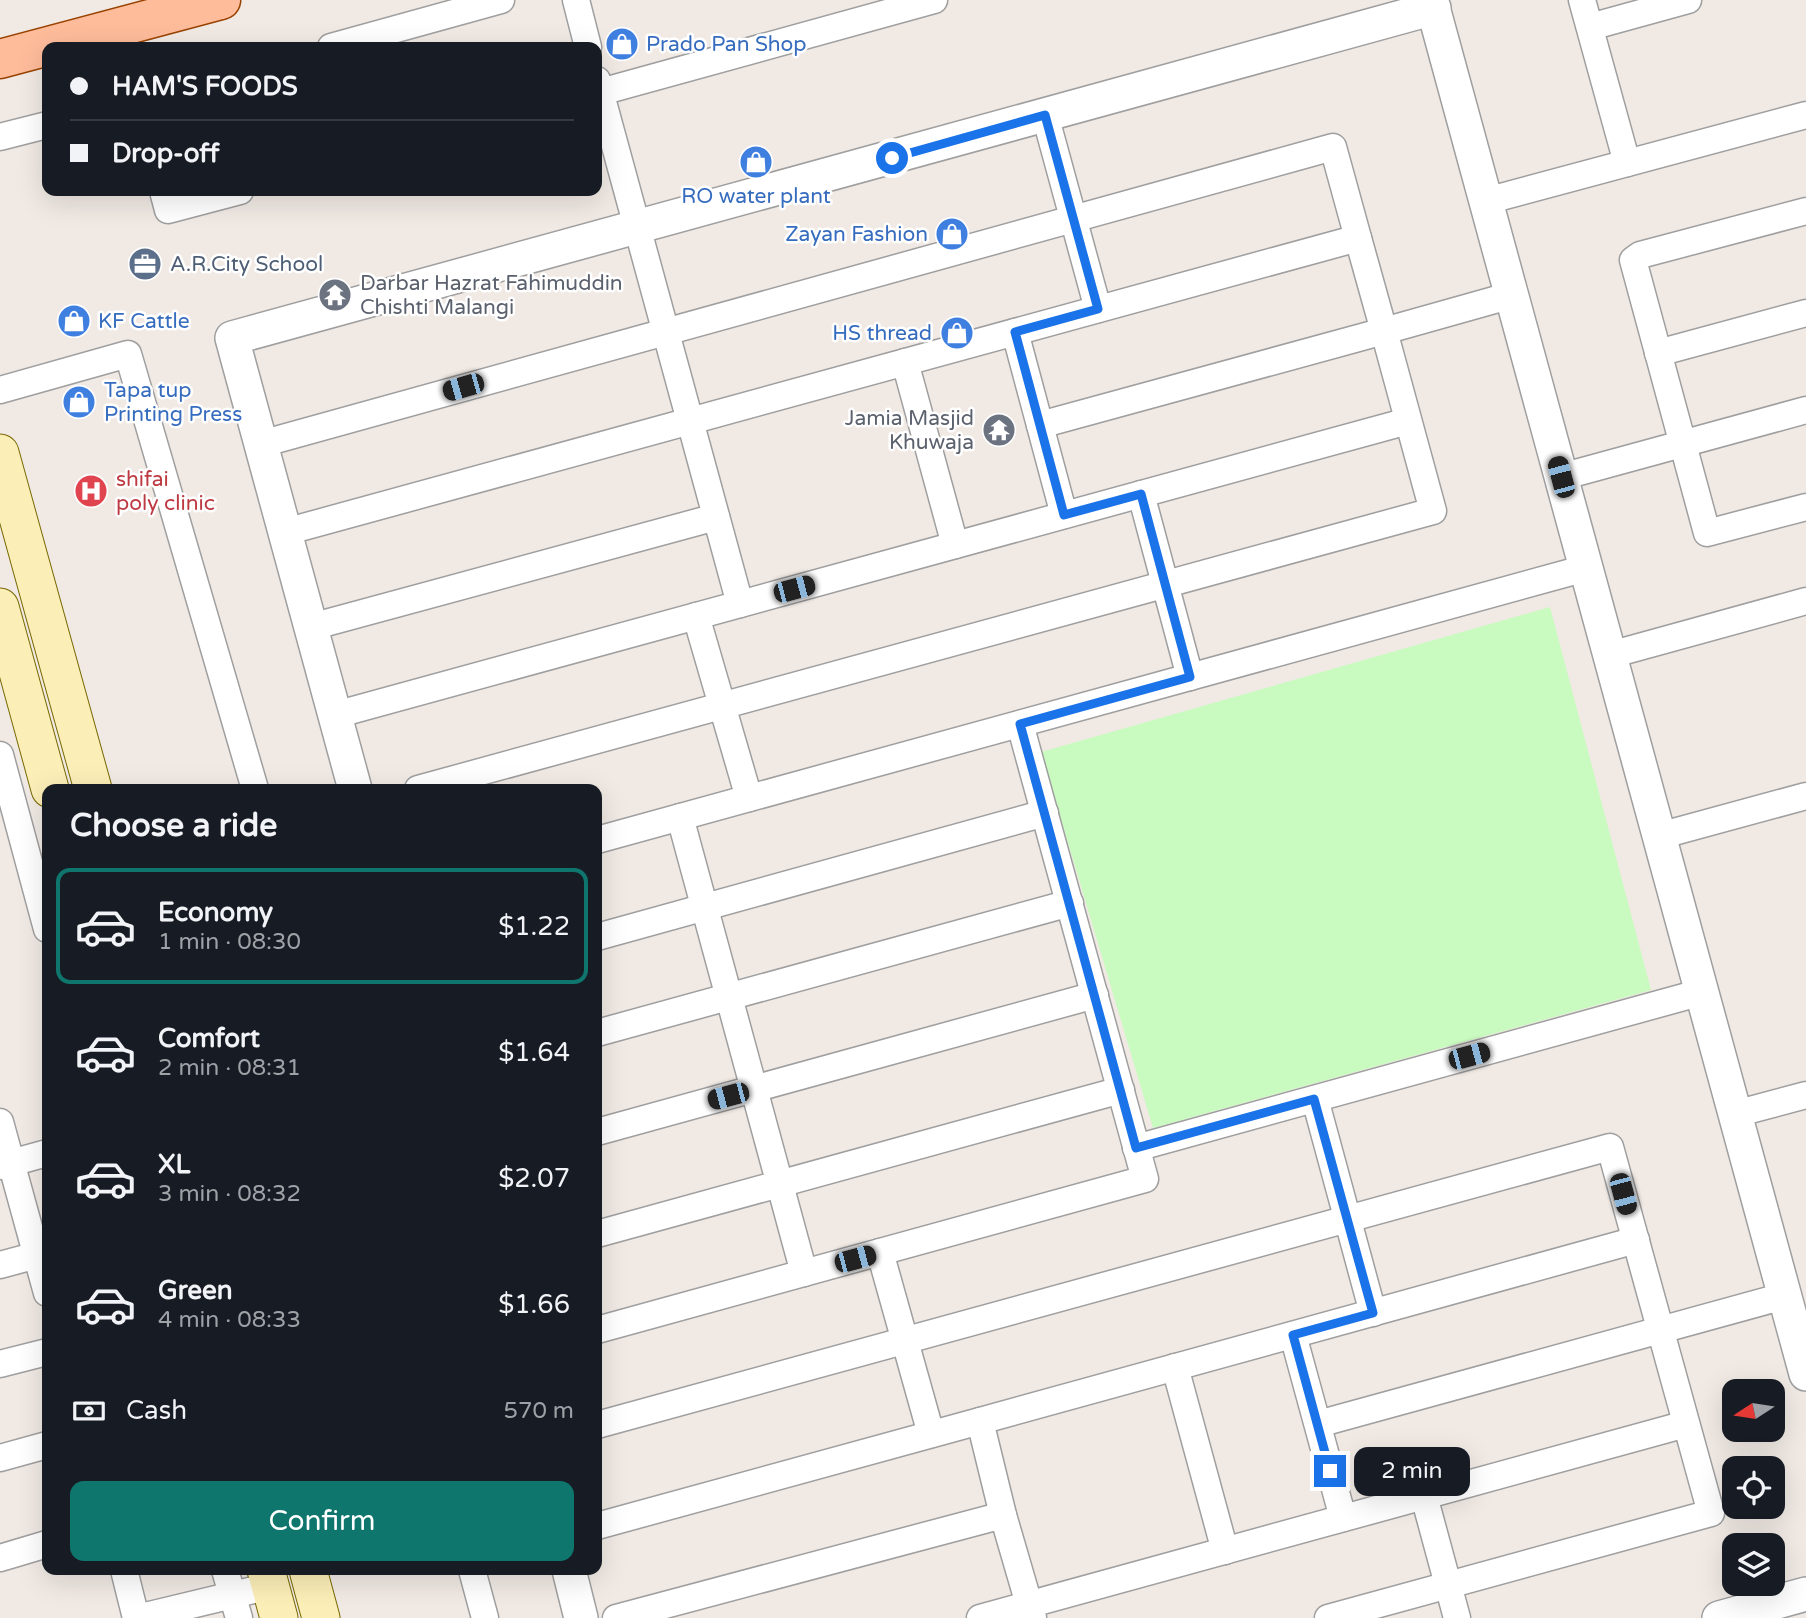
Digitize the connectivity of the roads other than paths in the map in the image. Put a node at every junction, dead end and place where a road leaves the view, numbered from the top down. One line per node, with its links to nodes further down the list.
1 (221, 0): 9 (main road)
2 (501, 0): 10 (street)
3 (576, 0): 11 (street)
4 (934, 0): 14 (street)
5 (1583, 0): 8 (street)
6 (1688, 0): 8 (street)
7 (1432, 4): 16 (street); 23 (street)
8 (1590, 27): 20 (street)
9 (64, 42)
10 (349, 42)
11 (587, 42)
12 (42, 48): 13 (main road)
13 (0, 59)
14 (602, 87)
15 (602, 102): 26 (street)
16 (1045, 115): 25 (street); 26 (street)
17 (1806, 115): 20 (street)
18 (42, 126): 19 (street)
19 (0, 137)
20 (1627, 163): 23 (street)
21 (164, 196): 22 (street)
22 (222, 196)
23 (1486, 201): 28 (street)
24 (1806, 211): 34 (street)
25 (1073, 218): 27 (street); 29 (street); 31 (street)
26 (637, 228): 31 (street); 41 (street)
27 (1359, 238): 29 (street); 32 (street)
28 (1512, 295): 32 (street); 44 (street)
29 (1098, 309): 33 (street)
30 (1806, 313): 34 (street)
31 (665, 330): 38 (street); 41 (street)
32 (1384, 331): 39 (street); 40 (street)
33 (1015, 332): 35 (street); 40 (street)
34 (1658, 353): 42 (street)
35 (905, 362): 38 (street); 50 (street)
36 (0, 390): 66 (street)
37 (1806, 410): 42 (street)
38 (690, 421): 48 (street); 49 (street)
39 (1408, 421): 45 (street); 52 (street)
40 (1040, 425): 47 (street)
41 (261, 444): 49 (street)
42 (1683, 444): 44 (street); 46 (street)
43 (0, 453): 65 (main road)
44 (1561, 477): 51 (street)
45 (1141, 494): 47 (street); 52 (street)
46 (1806, 507)
47 (1064, 515): 50 (street)
48 (716, 517): 54 (street); 57 (street)
49 (285, 532): 57 (street)
50 (955, 545): 54 (street)
51 (1586, 568): 58 (street); 59 (street)
52 (1164, 585): 59 (street); 60 (street)
53 (1806, 601): 58 (street)
54 (740, 604): 56 (street)
55 (0, 607): 64 (main road)
56 (696, 616): 60 (street); 61 (street)
57 (311, 627): 61 (street)
58 (1610, 655): 73 (street)
59 (1190, 677): 62 (street)
60 (721, 706): 68 (street); 70 (street)
61 (335, 715): 67 (street)
62 (1020, 724): 70 (street); 71 (street)
63 (2, 771): 64 (street); 77 (street)
64 (47, 779)
65 (92, 784)
66 (254, 784)
67 (354, 784)
68 (436, 784)
69 (1806, 796): 73 (street)
70 (749, 798): 72 (street)
71 (1045, 813): 75 (street); 76 (street)
72 (680, 817): 74 (street); 76 (street)
73 (1659, 836): 79 (street)
74 (602, 839)
75 (1070, 903): 80 (street); 81 (street)
76 (704, 907): 78 (street); 81 (street)
77 (42, 911)
78 (602, 936)
79 (1702, 992): 86 (street); 87 (street)
80 (1095, 995): 83 (street); 84 (street)
81 (729, 997): 82 (street); 83 (street)
82 (602, 1032)
83 (754, 1089): 89 (street); 93 (street)
84 (1121, 1090): 90 (street); 93 (street)
85 (1806, 1095): 87 (street)
86 (1314, 1099): 90 (street); 94 (street)
87 (1735, 1114): 102 (street)
88 (0, 1122): 92 (street)
89 (602, 1131)
90 (1136, 1148): 97 (street)
91 (42, 1154): 92 (street)
92 (6, 1165): 98 (street)
93 (780, 1184): 95 (street); 100 (street)
94 (1347, 1219): 96 (street); 103 (street); 107 (street)
95 (602, 1233)
96 (1636, 1240): 103 (street); 105 (street)
97 (880, 1252): 100 (street); 107 (street)
98 (37, 1255): 99 (street); 101 (street)
99 (0, 1265)
100 (804, 1273): 104 (street)
101 (42, 1274)
102 (1793, 1301): 105 (street); 111 (street)
103 (1373, 1313): 106 (street)
104 (602, 1329)
105 (1660, 1330): 114 (street); 115 (street)
106 (1293, 1335): 110 (street); 114 (street)
107 (905, 1341): 113 (street); 116 (street)
108 (42, 1353): 109 (street)
109 (0, 1364)
110 (1175, 1367): 112 (street); 124 (street)
111 (1806, 1374)
112 (980, 1421): 116 (street); 120 (street)
113 (602, 1424)
114 (1318, 1424): 121 (street)
115 (1686, 1424): 119 (street); 130 (street)
116 (930, 1434): 122 (street)
117 (42, 1446): 118 (street)
118 (0, 1458)
119 (1424, 1496): 121 (street); 130 (street)
120 (1003, 1515): 134 (street); 140 (street)
121 (1343, 1518): 124 (street)
122 (602, 1525)
123 (42, 1545): 125 (street)
124 (1225, 1551): 134 (street)
125 (0, 1558)
126 (125, 1575): 136 (street)
127 (309, 1575): 137 (main road)
128 (473, 1575): 138 (street)
129 (570, 1575): 139 (street)
130 (1448, 1585): 142 (street); 143 (street)
131 (271, 1591): 132 (street)
132 (232, 1594): 136 (street)
133 (1806, 1594): 135 (street)
134 (1032, 1611): 141 (street)
135 (1733, 1616)
136 (137, 1618)
137 (321, 1618)
138 (485, 1618)
139 (582, 1618)
140 (616, 1618)
141 (980, 1618)
142 (1328, 1618)
143 (1457, 1618)

